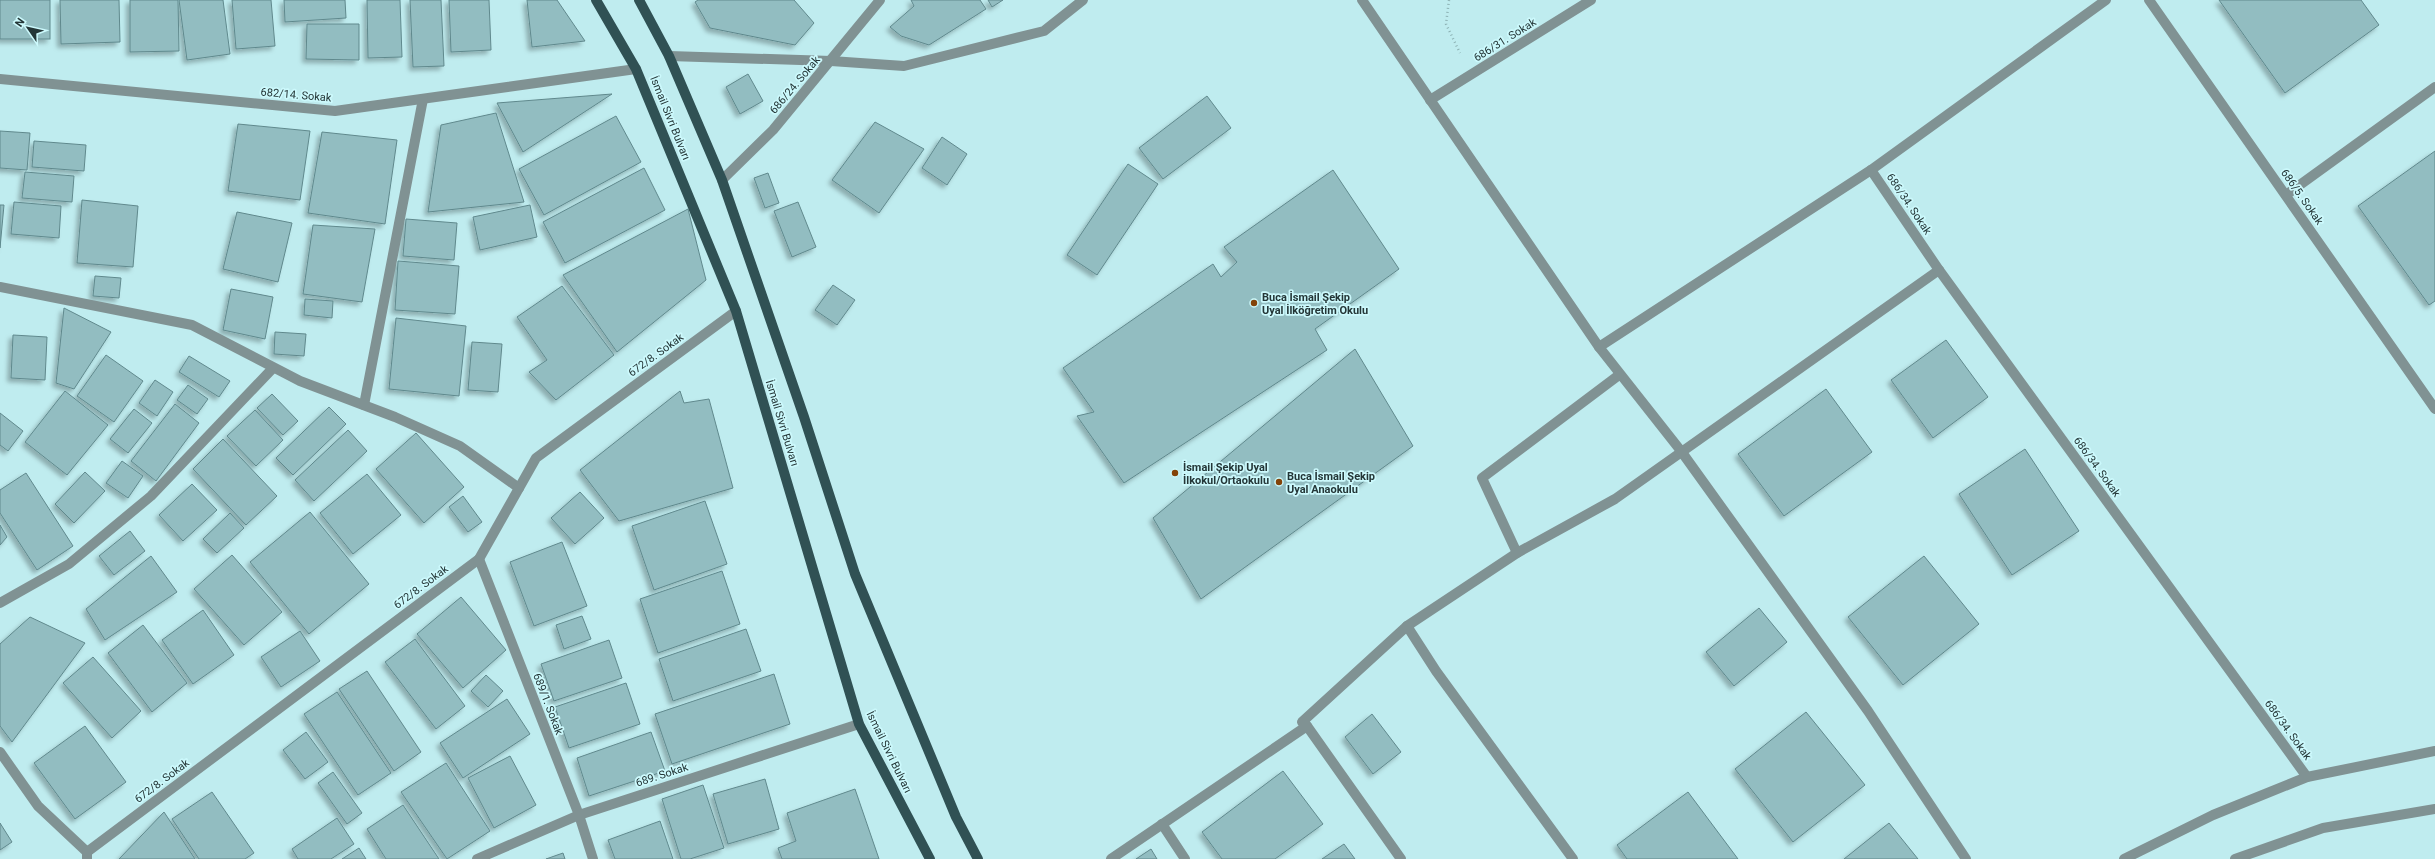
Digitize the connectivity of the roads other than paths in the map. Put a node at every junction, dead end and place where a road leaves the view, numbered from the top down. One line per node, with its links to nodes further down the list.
1 (596, 0): 11 (main road, İsmail Sivri Bulvarı)
2 (639, 0): 9 (main road, İsmail Sivri Bulvarı)
3 (880, 0): 10 (street, 686/24. Sokak)
4 (1083, 0): 10 (street)
5 (1362, 0): 15 (street)
6 (1591, 0): 15 (street, 686/31. Sokak)
7 (2106, 0): 16 (street)
8 (2149, 0): 18 (street, 686/5. Sokak)
9 (669, 56): 10 (street); 17 (main road, İsmail Sivri Bulvarı)
10 (830, 61): 17 (street, 686/24. Sokak)
11 (636, 69): 14 (street, 682/14. Sokak); 21 (main road, İsmail Sivri Bulvarı)
12 (0, 79): 14 (street, 682/14. Sokak)
13 (2435, 87): 18 (street)
14 (423, 99): 25 (street)
15 (1430, 100): 22 (street)
16 (1871, 170): 19 (street, 686/34. Sokak); 22 (street)
17 (722, 180): 45 (main road, İsmail Sivri Bulvarı)
18 (2286, 195): 26 (street, 686/5. Sokak)
19 (1939, 270): 27 (street); 37 (street, 686/34. Sokak)
20 (0, 287): 23 (street)
21 (736, 311): 28 (street, 672/8. Sokak); 33 (main road, İsmail Sivri Bulvarı)
22 (1599, 347): 24 (street)
23 (273, 368): 25 (street); 31 (street)
24 (1619, 375): 27 (street); 29 (street)
25 (364, 405): 28 (street)
26 (2435, 409)
27 (1681, 451): 29 (street); 50 (street)
28 (519, 488): 30 (street, 672/8. Sokak)
29 (1517, 553): 32 (street)
30 (478, 559): 39 (street, 689/1. Sokak); 41 (street, 672/8. Sokak)
31 (0, 603)
32 (1407, 626): 34 (street); 49 (street)
33 (859, 724): 39 (street, 689. Sokak); 44 (main road, İsmail Sivri Bulvarı)
34 (1307, 726): 40 (street); 48 (street)
35 (2435, 751): 37 (street)
36 (0, 752): 41 (street)
37 (2307, 777): 51 (street)
38 (2435, 809): 52 (street)
39 (579, 815): 42 (street, 689. Sokak); 43 (street, 689/1. Sokak)
40 (1162, 824): 46 (street); 47 (street)
41 (87, 856)
42 (477, 859)
43 (593, 859)
44 (930, 859)
45 (978, 859)
46 (1111, 859)
47 (1185, 859)
48 (1401, 859)
49 (1573, 859)
50 (1966, 859)
51 (2124, 859)
52 (2235, 859)

